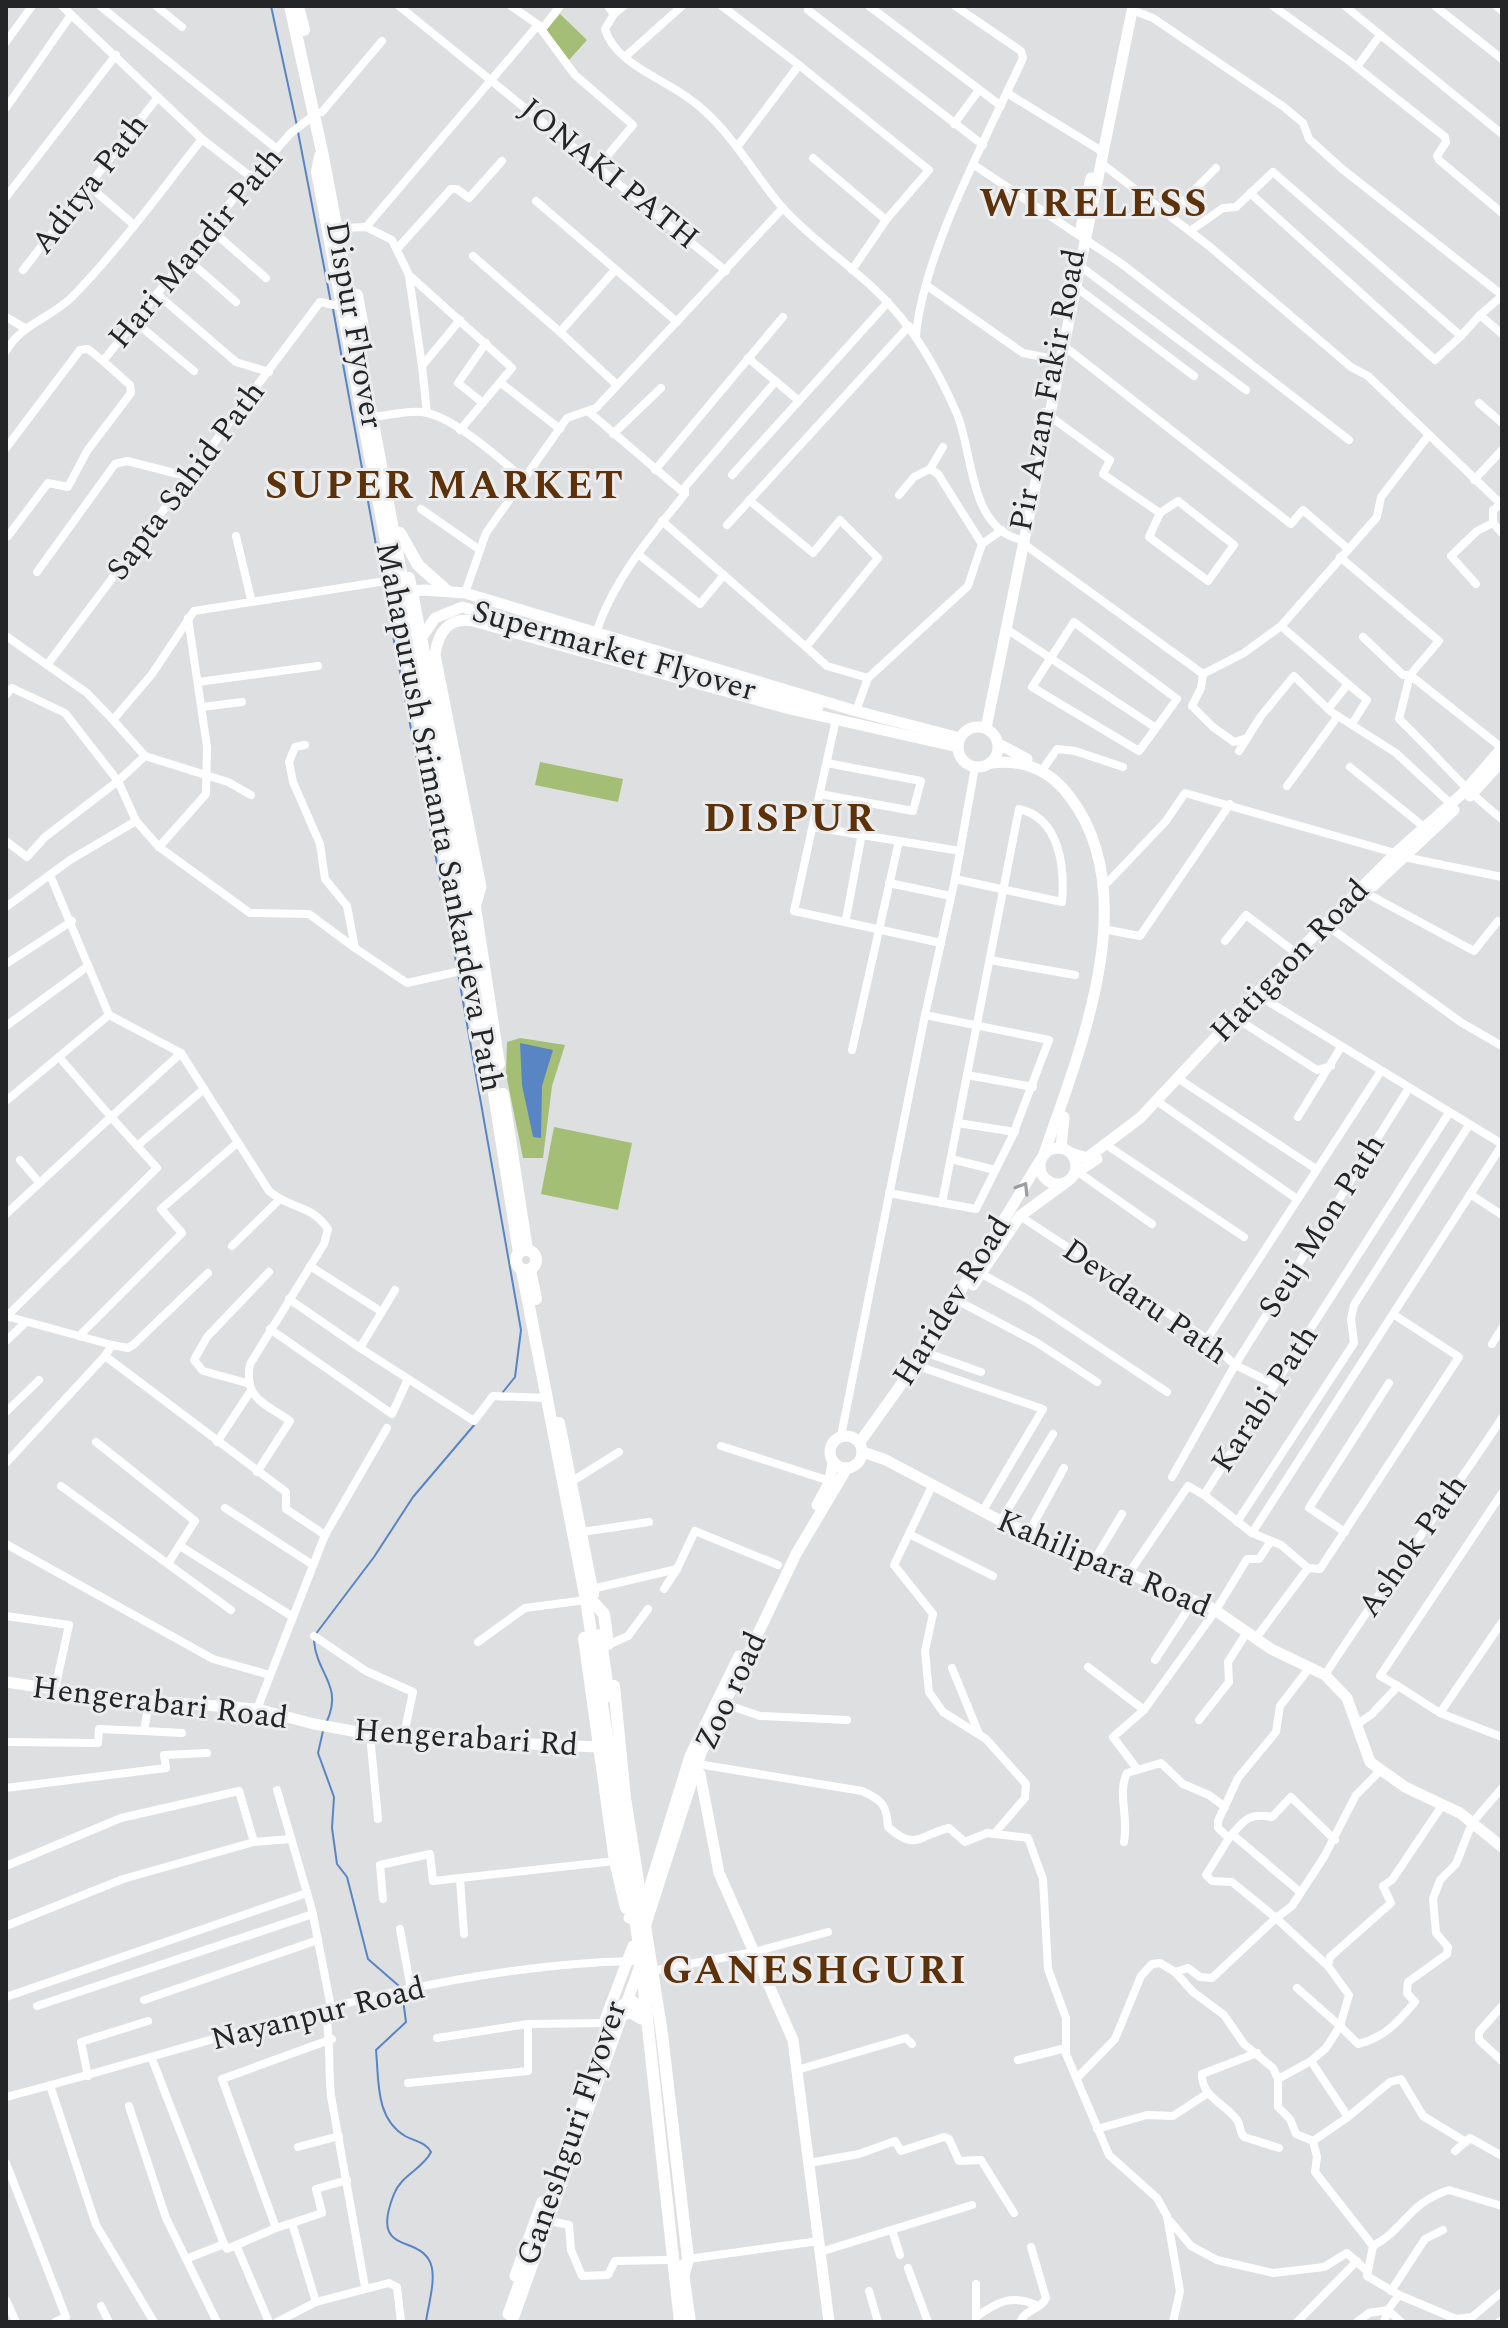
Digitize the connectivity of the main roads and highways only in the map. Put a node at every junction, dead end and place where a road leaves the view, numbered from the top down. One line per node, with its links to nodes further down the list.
1 (290, 6): 4 (main road, Mahapurush Srimanta Sankardeva Path)
2 (298, 6): 4 (main road, Mahapurush Srimanta Sankardeva Path)
3 (1130, 7): 6 (main road, Pir Azan Fakir Road)
4 (318, 114): 5 (main road, Mahapurush Srimanta Sankardeva Path); 9 (main road, Mahapurush Srimanta Sankardeva Path)
5 (322, 153): 8 (main road, Mahapurush Srimanta Sankardeva Path); 14 (main road, Dispur Flyover)
6 (1080, 235): 7 (main road, Pir Azan Fakir Road); 7 (main road, Pir Azan Fakir Road)
7 (1047, 414): 10 (main road, Pir Azan Fakir Road)
8 (380, 524): 9 (main road); 11 (main road, Mahapurush Srimanta Sankardeva Path)
9 (399, 526): 12 (main road); 13 (main road, Mahapurush Srimanta Sankardeva Path)
10 (1021, 542): 19 (main road, Pir Azan Fakir Road); 19 (main road)
11 (388, 585): 13 (main road); 16 (main road, Mahapurush Srimanta Sankardeva Path)
12 (446, 590): 13 (main road); 17 (main road)
13 (412, 591): 15 (main road, Mahapurush Srimanta Sankardeva Path)
14 (415, 653): 17 (main road, Supermarket Flyover); 32 (main road, Dispur Flyover)
15 (427, 664): 16 (main road); 20 (main road, Mahapurush Srimanta Sankardeva Path)
16 (408, 668): 32 (main road, Mahapurush Srimanta Sankardeva Path)
17 (835, 705): 21 (main road)
18 (448, 727): 20 (main road); 21 (main road); 30 (main road)
19 (983, 727): 21 (main road); 22 (main road)
20 (442, 740): 30 (main road, Mahapurush Srimanta Sankardeva Path)
21 (959, 743): 25 (main road)
22 (999, 744): 25 (main road); 29 (main road)
23 (1502, 748): 26 (main road)
24 (1502, 761): 26 (main road)
25 (991, 763): 29 (main road)
26 (1469, 792): 27 (main road)
27 (1453, 806): 28 (main road); 28 (main road, Hatigaon Road)
28 (1399, 855): 31 (main road, Hatigaon Road); 31 (main road)
29 (1105, 883): 33 (main road); 34 (main road, Haridev Road)
30 (475, 907): 37 (main road, Mahapurush Srimanta Sankardeva Path)
31 (1260, 994): 33 (main road, Hatigaon Road); 35 (main road)
32 (491, 1066): 37 (main road, Mahapurush Srimanta Sankardeva Path)
33 (1066, 1150): 34 (main road); 35 (main road)
34 (1043, 1156): 36 (main road); 39 (main road, Haridev Road, one-way to 34)
35 (1076, 1173): 36 (main road)
36 (1065, 1183): 39 (main road, Haridev Road)
37 (523, 1252): 38 (main road)
38 (526, 1270): 43 (main road); 43 (main road)
39 (919, 1366): 40 (main road, Haridev Road)
40 (862, 1447): 41 (main road); 42 (main road); 48 (main road, Kahilipara Road)
41 (833, 1462): 42 (main road); 50 (main road)
42 (847, 1468): 47 (main road, Zoo road)
43 (591, 1603): 46 (main road); 49 (main road); 54 (main road); 59 (main road)
44 (6, 1682): 45 (main road, Hengerabari Road)
45 (334, 1728): 46 (main road, Hengerabari Rd)
46 (598, 1747): 52 (main road)
47 (696, 1768): 53 (main road, Zoo road); 66 (main road)
48 (1502, 1847)
49 (639, 1873): 50 (main road); 51 (main road)
50 (653, 1877): 51 (main road)
51 (644, 1905): 52 (main road); 53 (main road)
52 (629, 1918): 54 (main road)
53 (647, 1928): 54 (main road)
54 (638, 1943): 55 (main road); 56 (main road, Ganeshguri Flyover); 57 (main road); 58 (main road)
55 (633, 1963): 56 (main road); 57 (main road); 61 (main road)
56 (618, 2013): 57 (main road); 62 (main road, Ganeshguri Flyover); 63 (main road)
57 (644, 2020): 58 (main road); 59 (main road); 59 (main road)
58 (661, 2026): 59 (main road)
59 (678, 2260): 60 (main road)
60 (680, 2276): 64 (main road); 65 (main road)
61 (498, 2322)
62 (505, 2322)
63 (512, 2322)
64 (680, 2322)
65 (690, 2322)
66 (829, 2322)

